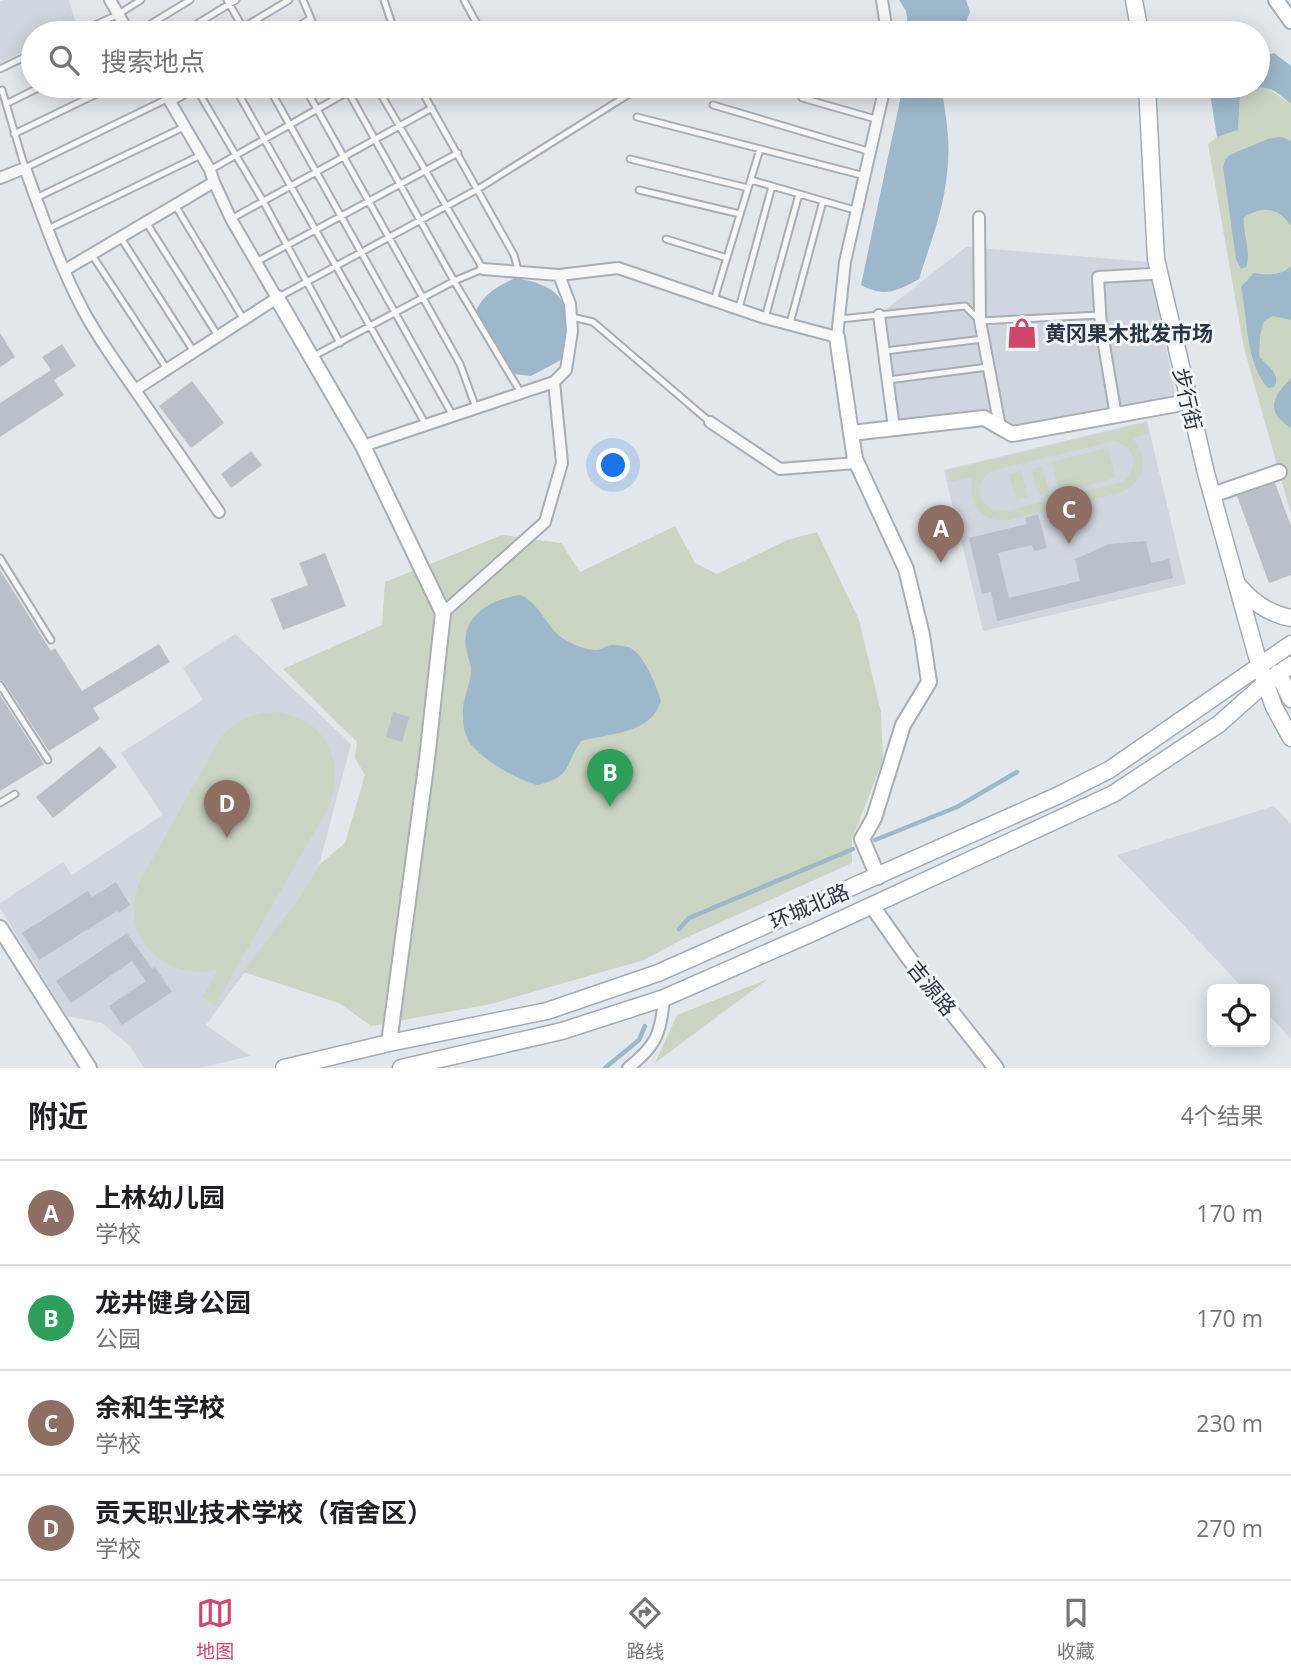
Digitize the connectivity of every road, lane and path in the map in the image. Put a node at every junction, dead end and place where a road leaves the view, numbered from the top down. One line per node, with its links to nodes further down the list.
1 (110, 0): 13 (street)
2 (141, 0): 13 (lane)
3 (190, 0): 17 (lane)
4 (236, 0): 12 (lane)
5 (289, 0): 20 (lane)
6 (303, 0): 14 (lane)
7 (384, 0): 22 (lane)
8 (464, 0): 23 (lane)
9 (882, 0): 24 (street)
10 (1134, 0): 25 (main road)
11 (1276, 0): 26 (street)
12 (228, 2): 18 (lane); 19 (lane)
13 (117, 15): 15 (lane); 16 (street)
14 (310, 19): 21 (lane)
15 (104, 21)
16 (121, 21)
17 (156, 21)
18 (200, 21)
19 (240, 21)
20 (258, 21)
21 (307, 21)
22 (391, 21)
23 (475, 21)
24 (885, 21)
25 (1138, 21)
26 (1291, 21)
27 (21, 59): 28 (lane)
28 (0, 69)
29 (1, 88): 47 (lane)
30 (21, 96): 47 (lane)
31 (88, 98): 56 (lane)
32 (167, 98): 46 (street)
33 (175, 98): 46 (lane)
34 (204, 98): 62 (lane)
35 (241, 98): 57 (lane)
36 (275, 98): 53 (lane)
37 (311, 98): 49 (lane)
38 (332, 98): 49 (lane)
39 (351, 98): 58 (lane)
40 (383, 98): 54 (lane)
41 (426, 98): 50 (lane)
42 (623, 98): 78 (lane)
43 (802, 98): 52 (lane)
44 (880, 98): 52 (street)
45 (1148, 98): 154 (main road, 步行街)
46 (169, 101): 55 (street); 66 (lane)
47 (6, 104): 56 (lane)
48 (713, 105): 60 (lane)
49 (317, 108): 53 (lane); 64 (lane)
50 (432, 108): 54 (lane); 61 (lane)
51 (637, 117): 59 (lane)
52 (879, 120): 60 (street)
53 (290, 124): 57 (lane); 68 (lane)
54 (399, 126): 58 (lane); 69 (lane)
55 (184, 127): 63 (street); 81 (lane)
56 (14, 134): 66 (lane)
57 (265, 139): 62 (lane); 75 (lane)
58 (373, 140): 64 (lane); 74 (lane)
59 (760, 149): 70 (lane); 72 (lane)
60 (871, 152): 70 (street)
61 (458, 153): 69 (lane); 78 (lane)
62 (237, 154): 67 (lane); 82 (lane)
63 (201, 155): 67 (street); 94 (lane)
64 (344, 156): 68 (lane); 83 (lane)
65 (630, 159): 77 (lane)
66 (25, 168): 71 (street); 81 (street)
67 (210, 170): 73 (street)
68 (317, 171): 75 (lane); 89 (lane)
69 (425, 171): 74 (lane); 86 (lane)
70 (865, 176): 87 (street)
71 (0, 178)
72 (751, 180): 76 (lane); 77 (lane)
73 (214, 182): 85 (street); 91 (street)
74 (399, 185): 83 (lane); 92 (lane)
75 (291, 186): 82 (lane); 95 (lane)
76 (772, 186): 80 (lane); 115 (lane)
77 (748, 188): 88 (lane)
78 (478, 189): 86 (lane); 107 (lane)
79 (639, 190): 88 (lane)
80 (799, 194): 84 (lane); 120 (lane)
81 (36, 198): 94 (street)
82 (263, 201): 91 (lane); 99 (lane)
83 (369, 201): 89 (lane); 96 (lane)
84 (823, 201): 87 (lane); 124 (lane)
85 (175, 205): 93 (street); 122 (lane)
86 (445, 206): 92 (lane); 105 (lane)
87 (858, 211): 121 (street)
88 (740, 214): 102 (lane)
89 (342, 216): 95 (lane); 100 (lane)
90 (979, 217): 123 (street)
91 (230, 219): 103 (street)
92 (420, 220): 96 (lane); 111 (lane)
93 (146, 222): 97 (street); 126 (lane)
94 (48, 229): 106 (street)
95 (316, 230): 99 (lane); 104 (lane)
96 (390, 237): 100 (lane); 113 (lane)
97 (121, 238): 101 (street); 131 (lane)
98 (666, 239): 102 (lane)
99 (288, 245): 103 (lane); 110 (lane)
100 (362, 252): 104 (lane); 116 (lane)
101 (92, 255): 106 (street); 134 (lane)
102 (727, 257): 114 (lane)
103 (256, 262): 112 (street)
104 (336, 266): 110 (lane); 125 (lane)
105 (483, 269): 107 (street); 111 (lane)
106 (65, 270): 137 (street)
107 (519, 272): 109 (street)
108 (1151, 274): 118 (street)
109 (559, 275): 114 (street); 119 (street)
110 (308, 281): 112 (lane); 129 (lane)
111 (454, 281): 113 (lane); 138 (lane)
112 (277, 298): 122 (street); 132 (street)
113 (425, 298): 116 (lane); 140 (lane)
114 (713, 300): 115 (street)
115 (739, 309): 120 (street)
116 (396, 313): 125 (lane); 141 (lane)
117 (879, 315): 121 (lane); 123 (lane); 130 (street)
118 (1100, 315): 123 (lane); 142 (street)
119 (571, 317): 136 (street); 143 (lane)
120 (765, 318): 124 (street)
121 (839, 319): 127 (street)
122 (244, 320): 126 (street)
123 (980, 321): 128 (street)
124 (789, 324): 127 (street)
125 (371, 327): 129 (lane); 144 (lane)
126 (218, 336): 131 (street)
127 (837, 337): 147 (street)
128 (982, 339): 130 (lane); 133 (street)
129 (340, 343): 132 (lane)
130 (884, 351): 135 (street)
131 (194, 352): 134 (street)
132 (312, 358): 148 (street)
133 (988, 367): 135 (lane); 145 (street)
134 (167, 369): 137 (street)
135 (887, 380): 146 (street)
136 (554, 382): 138 (street); 155 (street)
137 (135, 390): 152 (street)
138 (521, 393): 140 (street)
139 (1177, 404): 142 (street)
140 (476, 408): 141 (street)
141 (453, 416): 144 (street)
142 (1116, 416): 145 (street)
143 (710, 422): 149 (street)
144 (426, 425): 148 (street)
145 (1000, 427): 146 (street)
146 (894, 428): 147 (street)
147 (851, 433): 149 (street)
148 (363, 446): 155 (street)
149 (856, 463): 167 (street)
150 (1279, 472): 151 (street)
151 (1215, 494)
152 (219, 512)
153 (0, 558): 157 (lane)
154 (1237, 583): 156 (main road); 159 (main road, 步行街)
155 (443, 612): 172 (street)
156 (1291, 618)
157 (51, 640)
158 (1291, 644): 159 (main road, 环城北路)
159 (1259, 664): 163 (main road, 步行街); 167 (main road, 环城北路)
160 (1284, 669): 162 (main road); 168 (main road, 环城北路)
161 (0, 685): 164 (lane)
162 (1291, 699)
163 (1291, 738)
164 (48, 760)
165 (15, 794): 166 (lane)
166 (0, 802)
167 (878, 877): 168 (main road); 172 (main road, 环城北路)
168 (888, 898): 169 (main road, 环城北路)
169 (872, 906): 171 (main road, 环城北路); 178 (street, 吉源路)
170 (0, 928): 173 (street)
171 (664, 998): 176 (main road, 环城北路); 177 (street)
172 (389, 1042): 174 (main road, 环城北路); 175 (main road)
173 (89, 1068)
174 (284, 1068)
175 (394, 1068)
176 (401, 1068)
177 (628, 1068)
178 (996, 1068)

